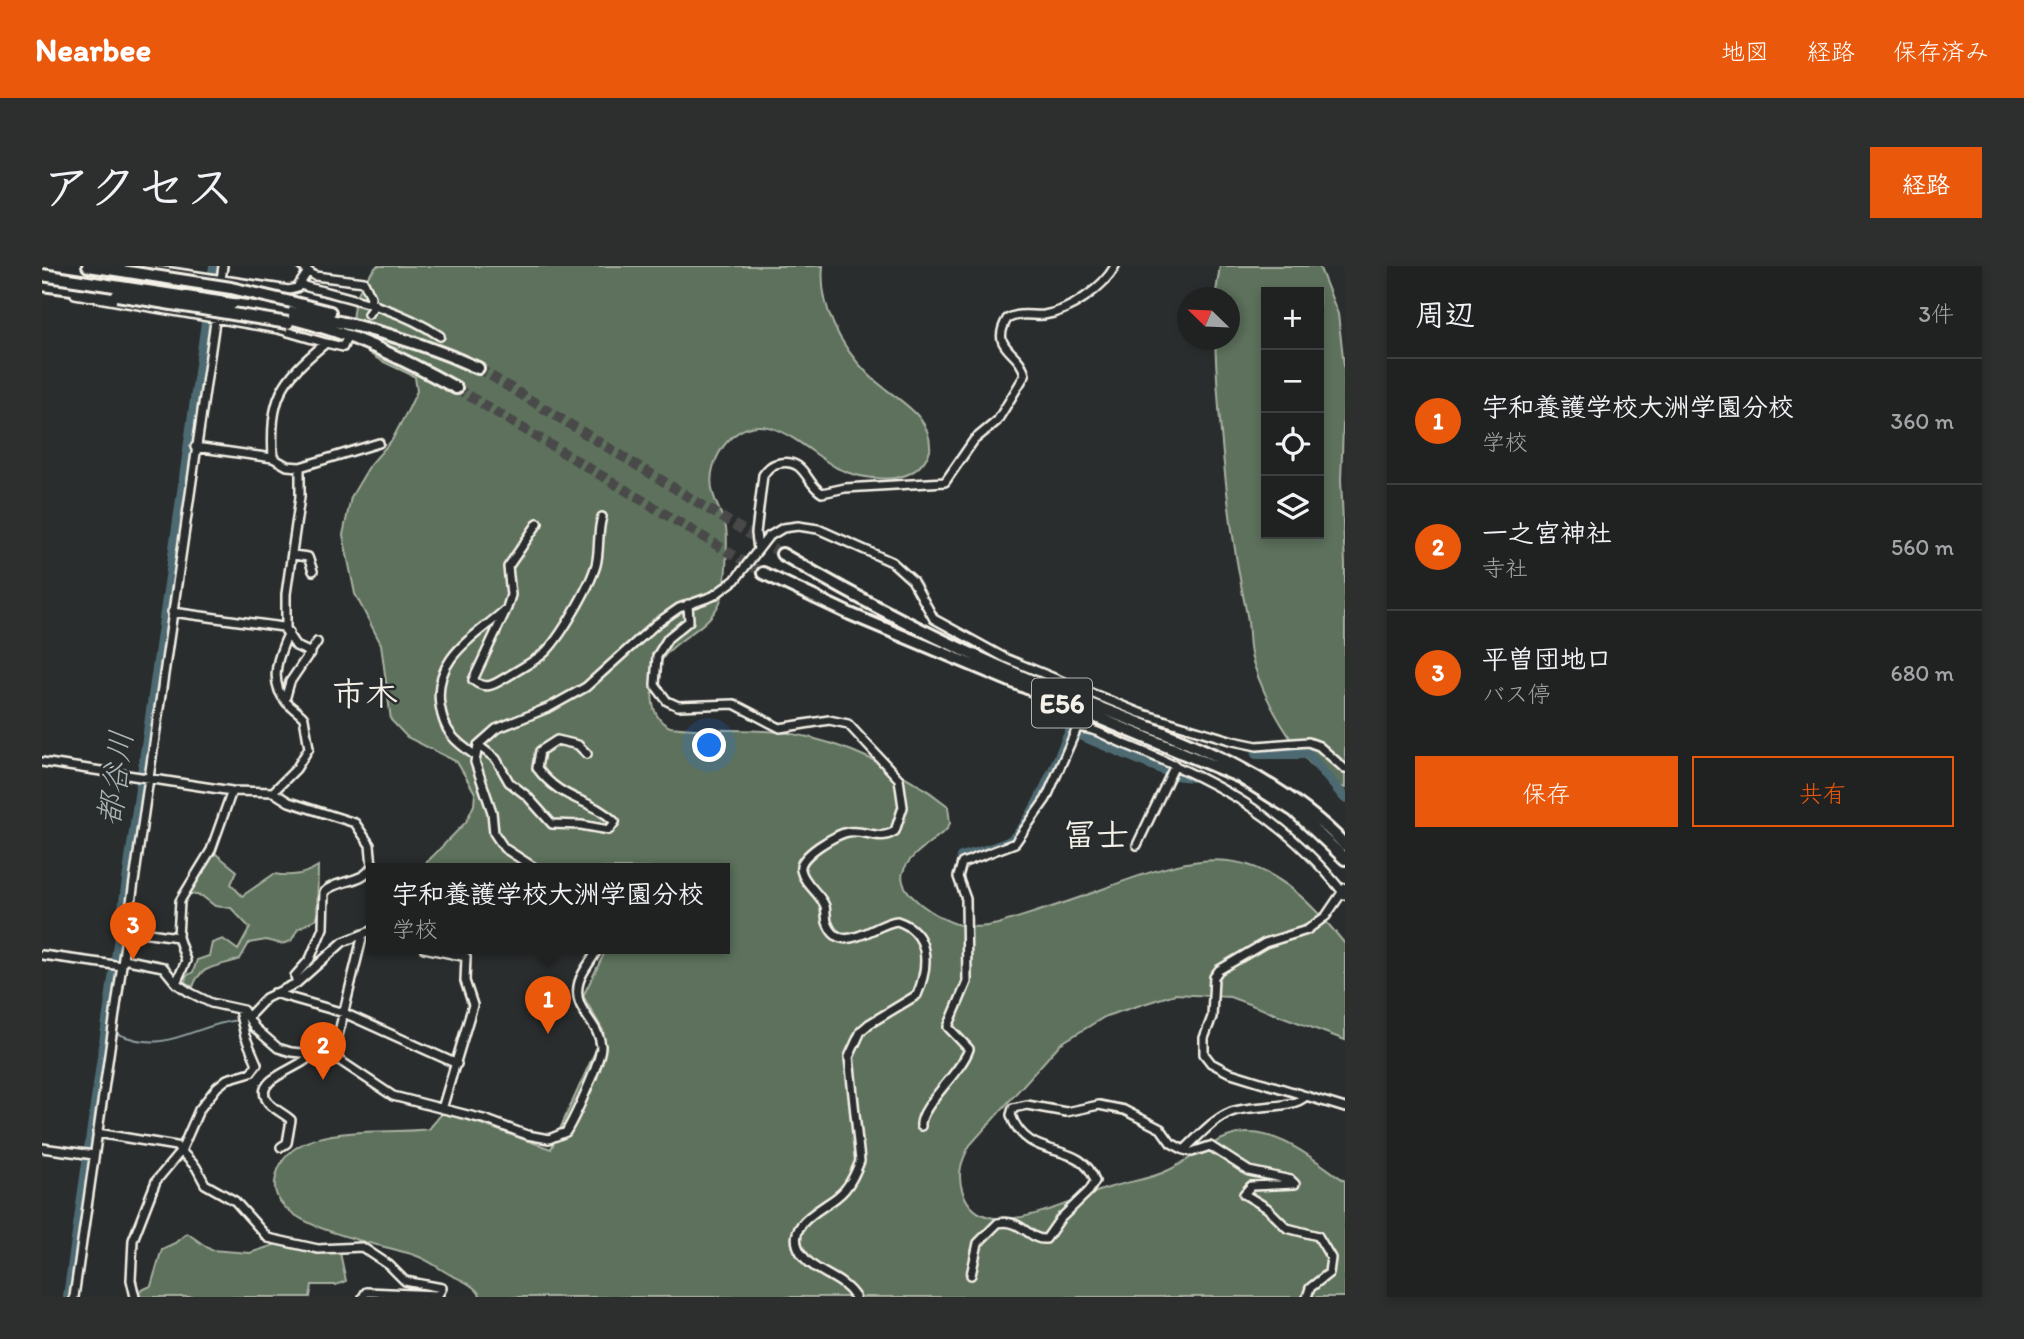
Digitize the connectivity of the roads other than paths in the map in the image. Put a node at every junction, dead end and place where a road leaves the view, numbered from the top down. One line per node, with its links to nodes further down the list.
1 (88, 266): 12 (highway, bridge)
2 (132, 266): 8 (street)
3 (223, 266): 8 (street)
4 (301, 266): 6 (street)
5 (1115, 266): 26 (street)
6 (307, 273): 9 (street); 11 (street)
7 (42, 275): 12 (highway, bridge)
8 (221, 278): 9 (street); 14 (street)
9 (300, 285): 11 (street)
10 (47, 286): 12 (highway, bridge); 14 (street)
11 (372, 304): 13 (street); 15 (street)
12 (289, 314): 18 (highway); 19 (highway)
13 (368, 314)
14 (216, 317): 17 (street); 21 (street)
15 (440, 336)
16 (345, 342): 17 (street)
17 (326, 343): 22 (street)
18 (478, 368)
19 (456, 388)
20 (379, 443): 23 (street)
21 (195, 447): 22 (street); 33 (street)
22 (273, 458): 23 (street)
23 (300, 467): 28 (street)
24 (602, 517): 32 (street)
25 (538, 523): 32 (street)
26 (758, 550): 31 (street); 38 (street)
27 (782, 554): 53 (highway, E56)
28 (293, 555): 29 (street); 34 (street)
29 (313, 571)
30 (763, 573): 51 (highway, E56)
31 (688, 604): 40 (street); 91 (street)
32 (507, 608): 42 (street)
33 (172, 612): 34 (street); 48 (street)
34 (287, 630): 36 (street); 37 (street)
35 (317, 642): 36 (street)
36 (311, 653): 37 (street)
37 (285, 700): 50 (street)
38 (1233, 741): 39 (street); 46 (street)
39 (1221, 745)
40 (478, 746): 41 (street); 42 (street)
41 (587, 754)
42 (476, 756): 56 (street)
43 (42, 762): 48 (street)
44 (1175, 765): 47 (street); 52 (street); 80 (street)
45 (1200, 766): 47 (street)
46 (1345, 769)
47 (1193, 773): 59 (street)
48 (145, 776): 49 (street); 60 (street)
49 (232, 791): 50 (street); 63 (street)
50 (273, 792): 55 (street)
51 (1304, 820): 54 (highway, E56); 57 (highway)
52 (1137, 845)
53 (1345, 845)
54 (1345, 859)
55 (371, 863)
56 (527, 863)
57 (1345, 867)
58 (366, 873): 68 (street)
59 (1344, 892): 77 (street)
60 (127, 930): 63 (street); 67 (street)
61 (366, 933): 68 (street)
62 (366, 936): 72 (street)
63 (178, 937): 69 (street)
64 (452, 954): 76 (street)
65 (594, 954): 79 (street)
66 (42, 956): 67 (street)
67 (119, 964): 69 (street); 81 (street)
68 (296, 981): 70 (street)
69 (176, 983): 71 (street)
70 (274, 993): 72 (street); 73 (street)
71 (239, 1010): 73 (street); 85 (street)
72 (344, 1013): 75 (street); 76 (street)
73 (248, 1017): 74 (street)
74 (313, 1053): 75 (street); 82 (street)
75 (333, 1056): 79 (street)
76 (457, 1063): 79 (street)
77 (1306, 1096): 78 (street); 84 (street)
78 (1345, 1108)
79 (442, 1109)
80 (920, 1126)
81 (97, 1133): 85 (street); 86 (street)
82 (281, 1147)
83 (42, 1148): 86 (street)
84 (1184, 1150): 87 (street); 92 (street)
85 (180, 1151): 89 (street); 90 (street)
86 (91, 1155): 88 (street)
87 (971, 1275)
88 (74, 1297)
89 (135, 1297)
90 (363, 1297)
91 (855, 1297)
92 (1307, 1297)

